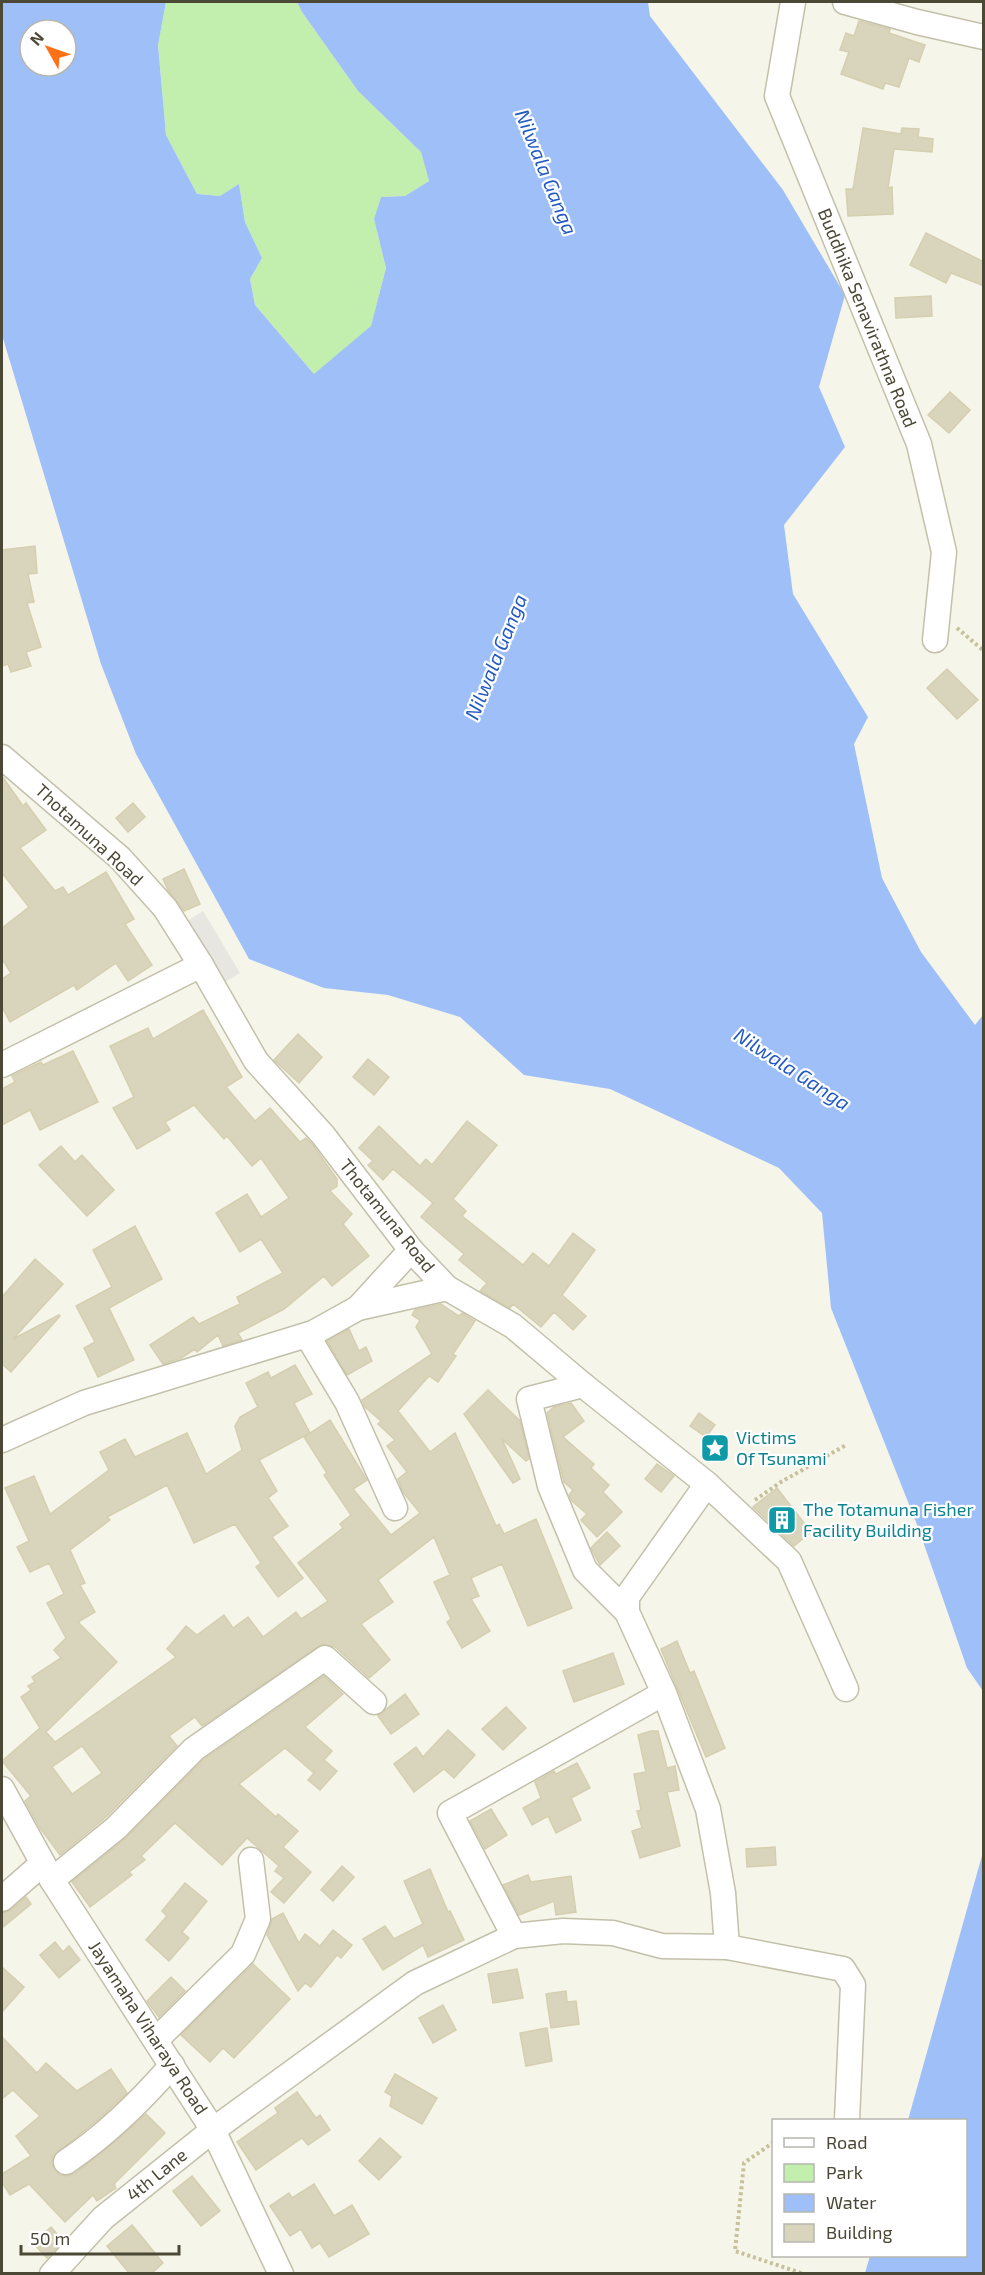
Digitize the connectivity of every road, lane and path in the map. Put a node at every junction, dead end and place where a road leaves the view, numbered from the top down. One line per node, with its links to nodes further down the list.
1 (794, 2): 4 (street, Buddhika Senavirathna Road)
2 (845, 2): 3 (street)
3 (984, 37)
4 (938, 612): 5 (street, Buddhika Senavirathna Road); 6 (path)
5 (935, 640)
6 (984, 651)
7 (2, 756): 8 (street, Thotamuna Road)
8 (201, 965): 9 (street); 10 (street, Thotamuna Road)
9 (2, 1065)
10 (411, 1250): 11 (street, Thotamuna Road); 12 (street)
11 (447, 1288): 12 (street); 14 (street, Thotamuna Road)
12 (358, 1308): 13 (street)
13 (307, 1335): 15 (street); 18 (street)
14 (583, 1385): 17 (street, Thotamuna Road); 20 (street)
15 (2, 1440)
16 (846, 1445): 19 (path)
17 (707, 1484): 19 (street, Thotamuna Road); 20 (street)
18 (395, 1508)
19 (737, 1512): 21 (street, Thotamuna Road)
20 (627, 1612): 22 (street)
21 (846, 1689)
22 (664, 1693): 28 (street); 29 (street)
23 (374, 1702): 26 (street)
24 (2, 1789): 26 (street, Jayamaha Viharaya Road)
25 (251, 1860): 30 (street)
26 (47, 1872): 27 (street); 30 (street, Jayamaha Viharaya Road)
27 (2, 1899)
28 (514, 1936): 29 (street, 4th Lane); 33 (street, 4th Lane)
29 (727, 1947): 32 (street, 4th Lane)
30 (156, 2040): 31 (street, Jayamaha Viharaya Road)
31 (172, 2065): 33 (street, Jayamaha Viharaya Road); 35 (street)
32 (847, 2119)
33 (213, 2130): 36 (street, 4th Lane); 37 (street, Jayamaha Viharaya Road)
34 (772, 2143): 38 (path)
35 (66, 2162)
36 (52, 2274)
37 (281, 2274)
38 (804, 2274)

